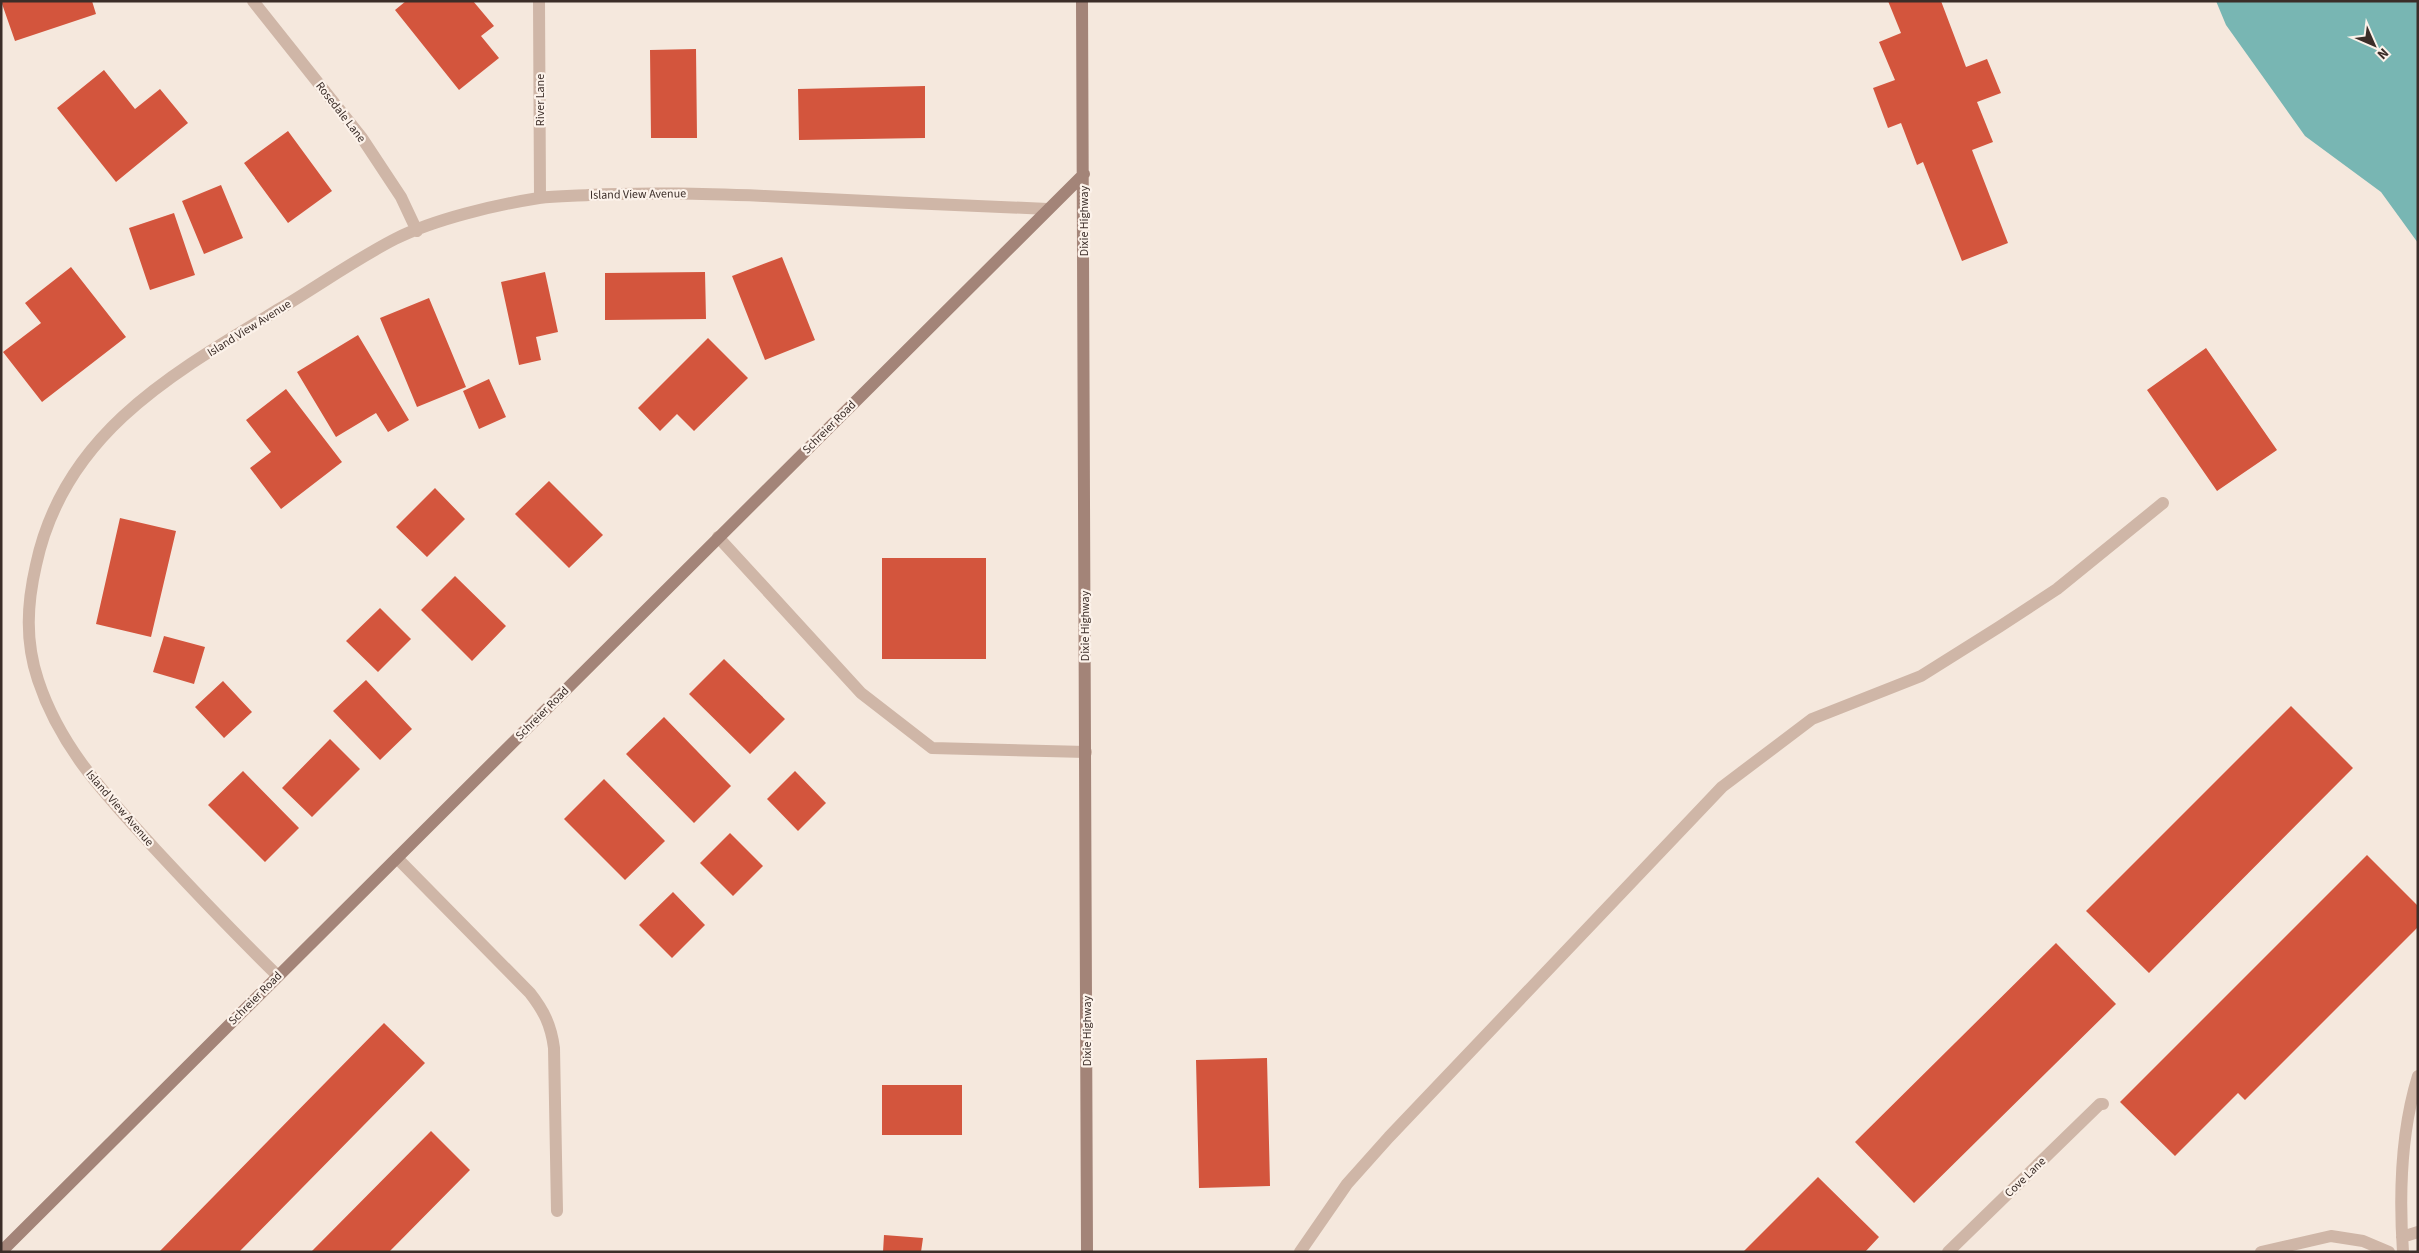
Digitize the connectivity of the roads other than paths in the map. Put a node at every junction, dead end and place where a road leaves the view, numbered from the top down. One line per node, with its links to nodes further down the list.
1 (253, 1): 7 (street, Rosedale Lane)
2 (539, 1): 5 (street, River Lane)
3 (1082, 1): 4 (street, Dixie Highway)
4 (1084, 174): 6 (street, Schreier Road); 10 (street, Dixie Highway)
5 (540, 198): 6 (street, Island View Avenue); 7 (street, Island View Avenue)
6 (1048, 209): 9 (street, Schreier Road)
7 (417, 231): 12 (street, Island View Avenue)
8 (2163, 502): 20 (street)
9 (718, 537): 10 (street); 11 (street, Schreier Road)
10 (1086, 752): 19 (street, Dixie Highway)
11 (397, 858): 12 (street, Schreier Road); 15 (street)
12 (278, 976): 18 (street, Schreier Road)
13 (2418, 1076): 17 (street)
14 (2103, 1104): 21 (street, Cove Lane)
15 (557, 1211)
16 (2418, 1232): 17 (street)
17 (2402, 1238): 24 (street)
18 (1, 1252)
19 (1088, 1252)
20 (1300, 1252)
21 (1948, 1252)
22 (2261, 1252): 23 (street)
23 (2388, 1252)
24 (2403, 1252)

